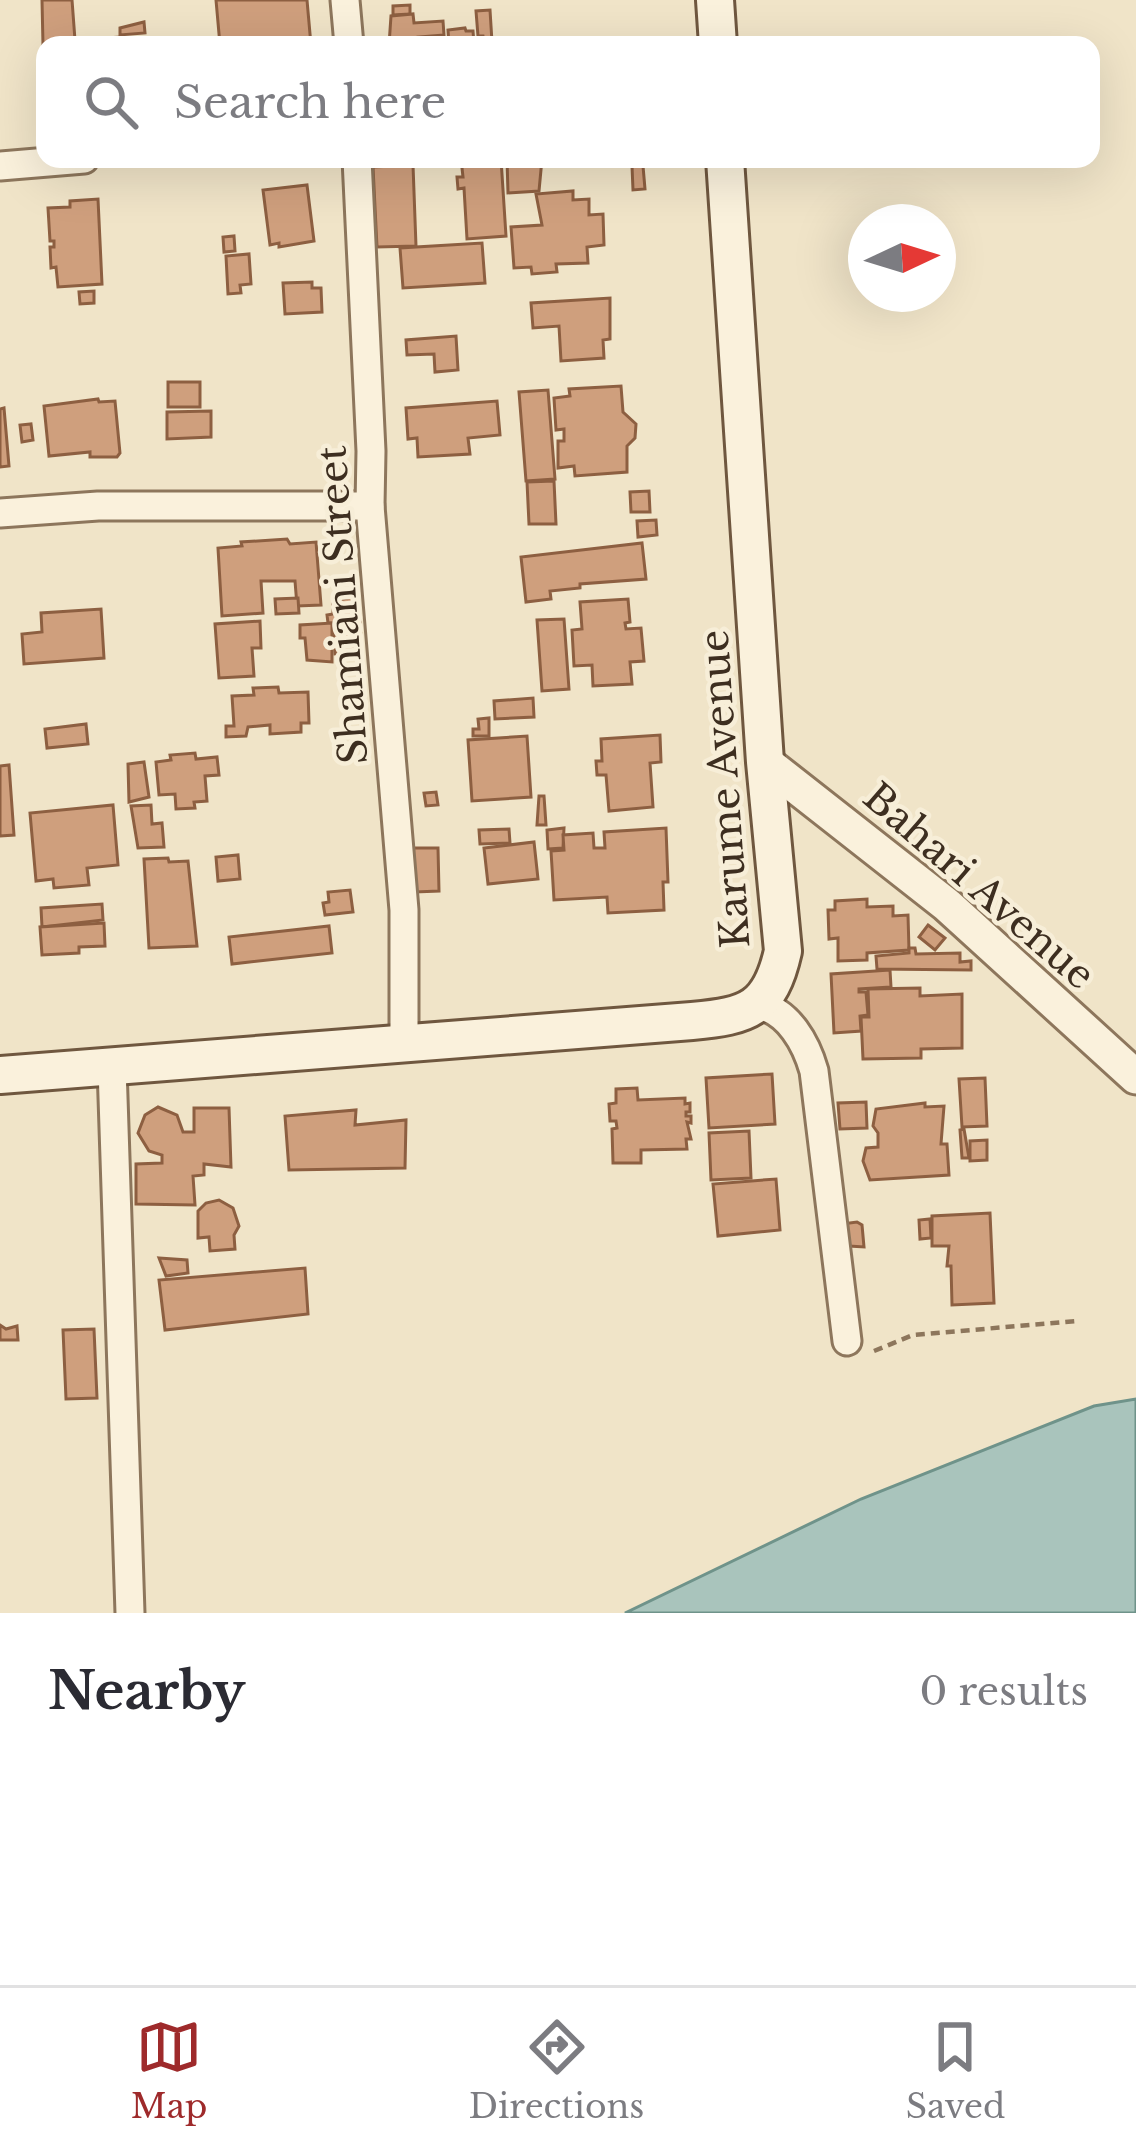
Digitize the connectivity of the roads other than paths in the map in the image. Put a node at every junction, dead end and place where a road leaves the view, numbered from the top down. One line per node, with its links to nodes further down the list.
1 (345, 0): 3 (street)
2 (715, 0): 4 (main road)
3 (348, 36)
4 (717, 36)
5 (36, 163): 6 (street)
6 (0, 166)
7 (356, 168): 9 (street, Shamiani Street)
8 (726, 168): 11 (main road, Karume Avenue)
9 (370, 506): 10 (street); 13 (street, Shamiani Street)
10 (0, 513)
11 (764, 762): 12 (main road, Karume Avenue); 16 (street, Bahari Avenue)
12 (759, 1005): 13 (main road, Karume Avenue); 17 (street)
13 (404, 1045): 14 (main road, Karume Avenue)
14 (112, 1066): 15 (main road, Karume Avenue); 18 (street)
15 (0, 1075)
16 (1136, 1077)
17 (847, 1341)
18 (130, 1613)

